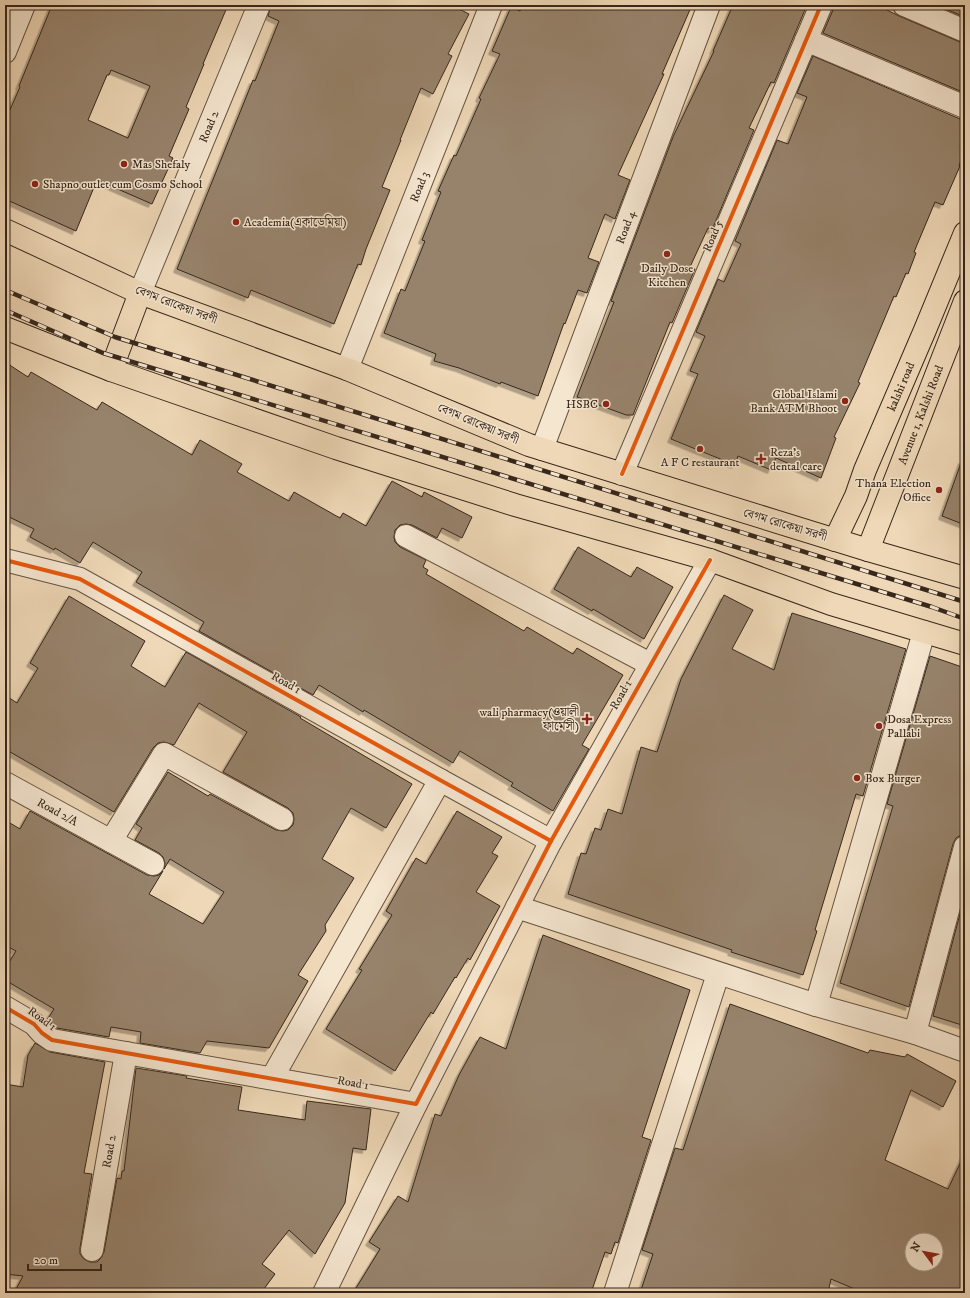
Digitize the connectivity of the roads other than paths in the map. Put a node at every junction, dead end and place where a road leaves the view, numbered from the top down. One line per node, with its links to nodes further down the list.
1 (24, 5): 9 (street)
2 (259, 5): 13 (street, Road 2)
3 (491, 5): 16 (street, Road 3)
4 (709, 5): 18 (street, Road 4)
5 (821, 5): 8 (street, Road 5)
6 (904, 5): 7 (street)
7 (965, 31)
8 (806, 40): 10 (street); 19 (street, Road 5)
9 (5, 52)
10 (965, 107)
11 (5, 230): 13 (main road, বেগম রোকেয়া সরণী)
12 (965, 233): 21 (main road, kalshi road)
13 (140, 293): 16 (main road, বেগম রোকেয়া সরণী); 17 (main road)
14 (965, 301): 22 (main road, Avenue 1, Kalshi Road)
15 (5, 328): 17 (main road)
16 (347, 369): 18 (main road, বেগম রোকেয়া সরণী)
17 (111, 370): 24 (main road)
18 (542, 449): 19 (main road, বেগম রোকেয়া সরণী)
19 (622, 474): 21 (main road, বেগম রোকেয়া সরণী)
20 (406, 536): 28 (street)
21 (835, 540): 22 (main road, বেগম রোকেয়া সরণী)
22 (868, 550): 25 (main road, বেগম রোকেয়া সরণী)
23 (5, 560): 29 (street, Road 1)
24 (710, 560): 26 (main road); 28 (street, Road 1)
25 (965, 578)
26 (924, 632): 27 (main road); 38 (street)
27 (965, 644)
28 (650, 664): 33 (street, Road 1)
29 (440, 780): 33 (street, Road 1); 43 (street)
30 (5, 783): 32 (street, Road 2/A)
31 (282, 819): 32 (street)
32 (111, 841): 35 (street, Road 2/A)
33 (551, 841): 36 (street, Road 1)
34 (965, 847): 40 (street)
35 (153, 864)
36 (517, 907): 37 (street); 44 (street, Road 1)
37 (718, 974): 38 (street); 47 (street)
38 (816, 1005): 40 (street)
39 (5, 1007): 42 (street, Road 1)
40 (915, 1033): 41 (street)
41 (965, 1051)
42 (126, 1053): 43 (street, Road 1); 45 (street, Road 2)
43 (272, 1078): 44 (street, Road 1)
44 (416, 1104): 46 (street)
45 (92, 1250)
46 (324, 1293)
47 (615, 1293)

